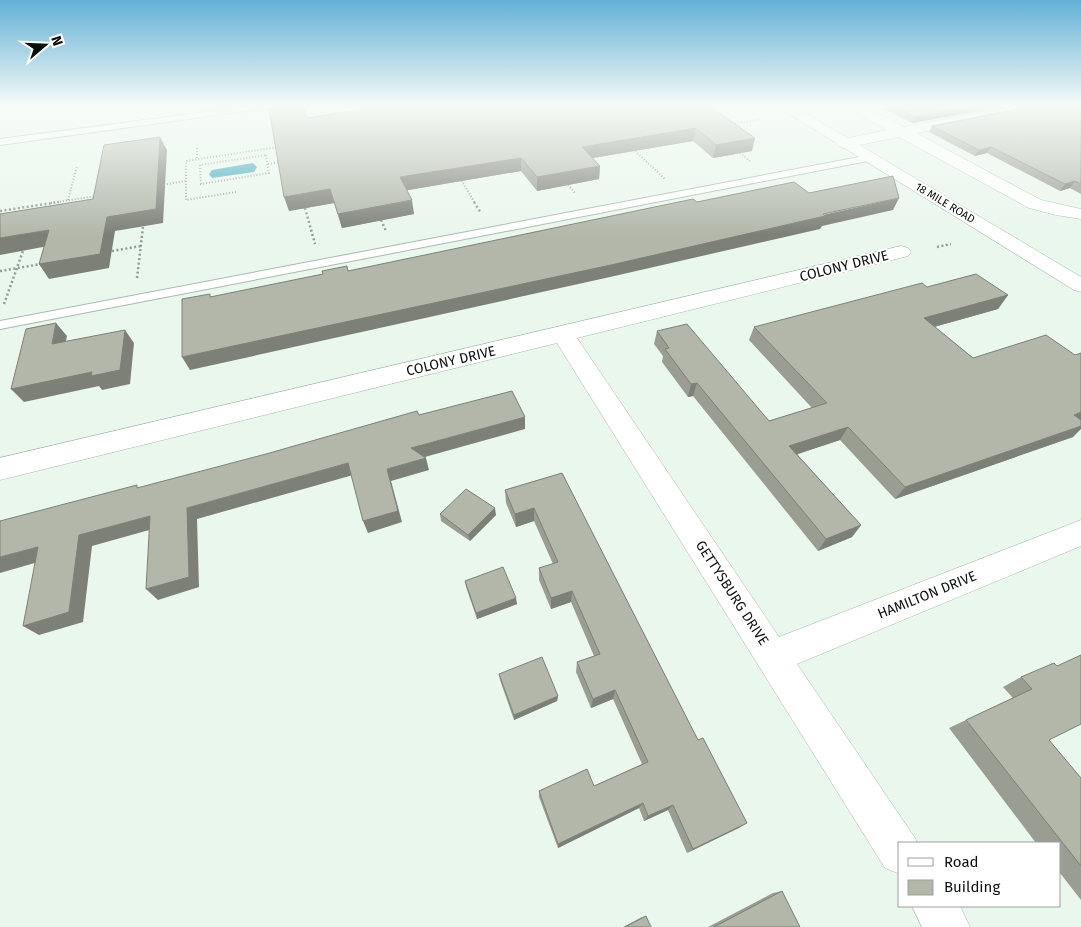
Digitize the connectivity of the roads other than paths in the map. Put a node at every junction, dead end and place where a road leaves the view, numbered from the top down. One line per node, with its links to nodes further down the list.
1 (853, 148): 3 (street, 18 MILE ROAD)
2 (931, 148): 4 (street)
3 (870, 158): 6 (street, 18 MILE ROAD); 7 (lane)
4 (1081, 214)
5 (901, 252): 8 (street, COLONY DRIVE)
6 (1081, 286)
7 (0, 325)
8 (563, 334): 9 (street, COLONY DRIVE); 11 (street, GETTYSBURG DRIVE)
9 (0, 469)
10 (1081, 533): 11 (street, HAMILTON DRIVE)
11 (773, 657): 12 (street, GETTYSBURG DRIVE)
12 (898, 850)
13 (935, 907): 14 (street)
14 (948, 927)

